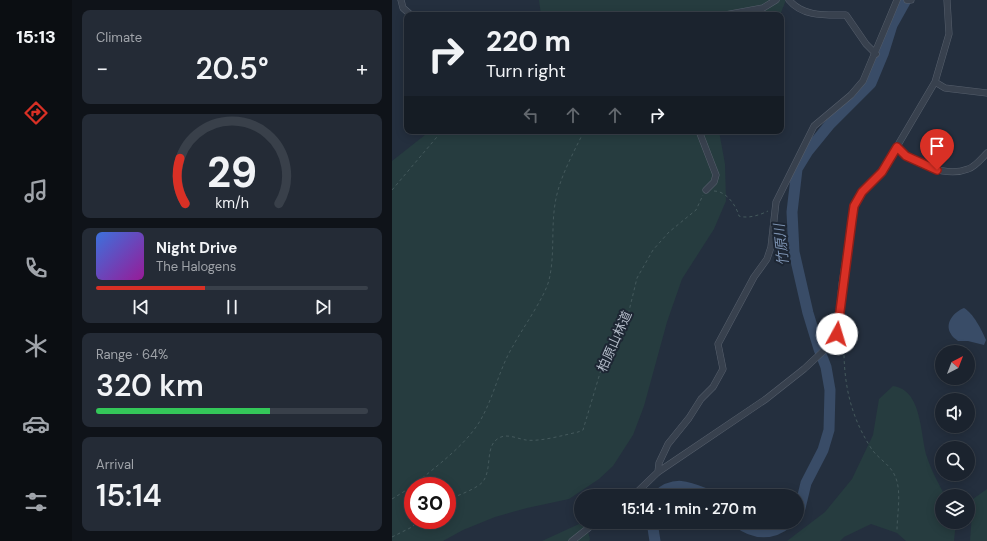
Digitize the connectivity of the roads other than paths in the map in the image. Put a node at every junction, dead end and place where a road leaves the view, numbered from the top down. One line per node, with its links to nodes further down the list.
1 (402, 0): 6 (street)
2 (776, 0): 7 (street)
3 (789, 0): 8 (street)
4 (897, 0): 8 (street)
5 (947, 0): 9 (street)
6 (408, 12)
7 (741, 12)
8 (876, 54): 15 (street)
9 (935, 82): 10 (street); 12 (street)
10 (987, 93)
11 (700, 134): 14 (street)
12 (897, 147): 13 (street); 15 (street)
13 (987, 153)
14 (706, 190)
15 (658, 472): 16 (street)
16 (640, 489)
17 (587, 529): 18 (street)
18 (572, 541)

